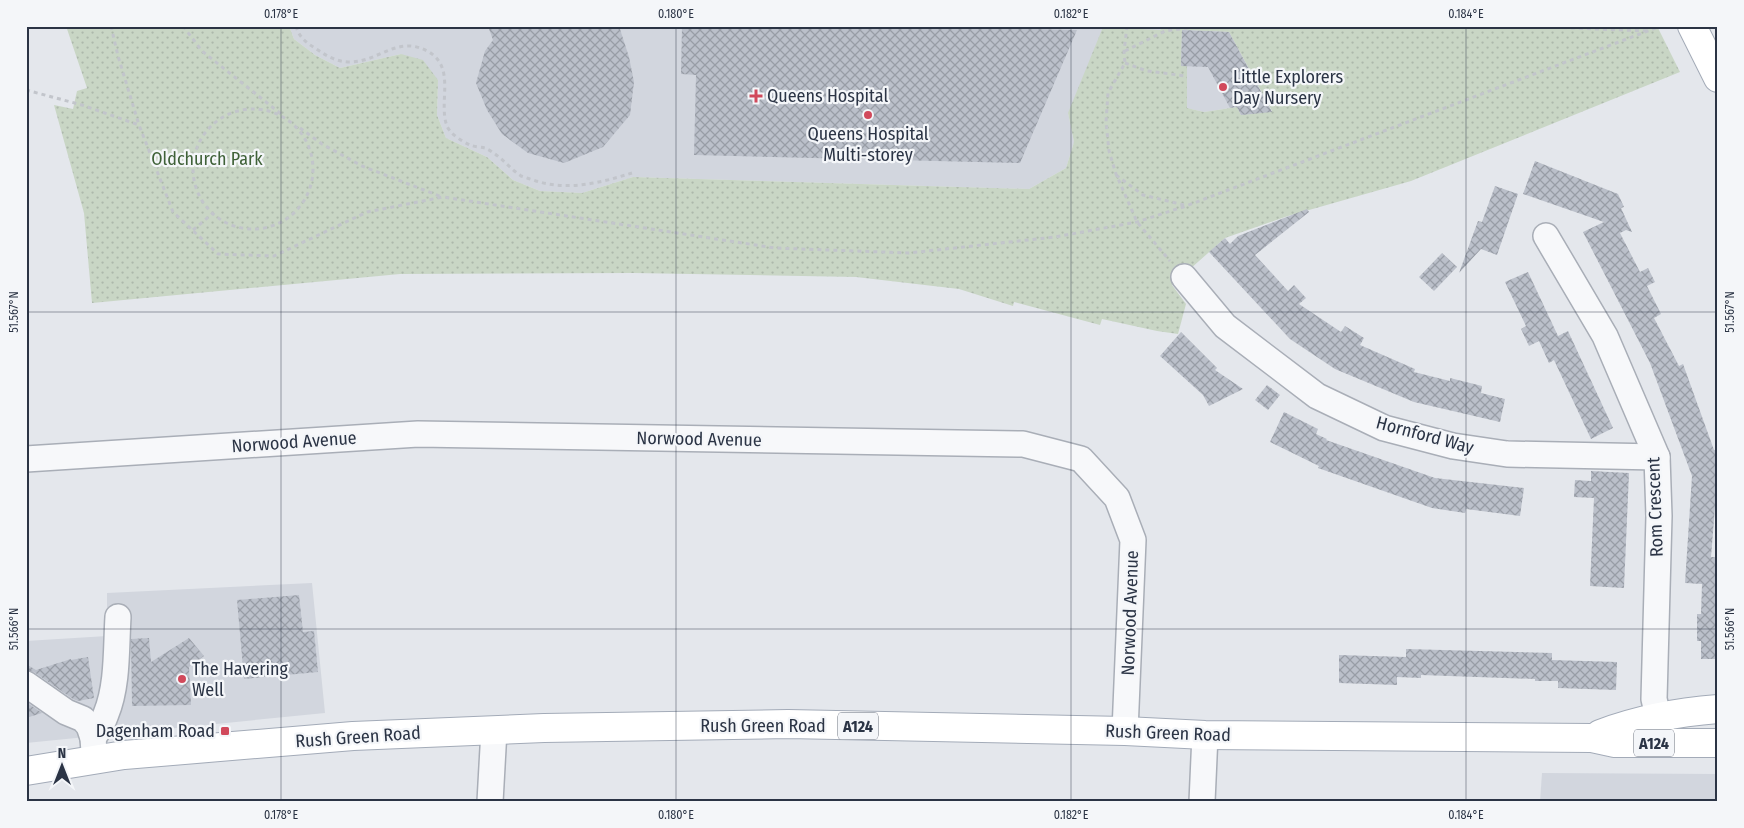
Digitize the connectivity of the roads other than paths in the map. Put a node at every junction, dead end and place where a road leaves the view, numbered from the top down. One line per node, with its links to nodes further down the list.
1 (1692, 26): 2 (main road)
2 (1718, 78)
3 (1546, 236): 5 (street, Rom Crescent)
4 (1184, 277): 5 (street, Hornford Way)
5 (1657, 457): 11 (street, Rom Crescent)
6 (26, 459): 13 (street, Norwood Avenue)
7 (118, 617): 16 (street)
8 (26, 684): 16 (street)
9 (1718, 697): 11 (main road, Rush Green Road / A124)
10 (1718, 710): 11 (main road, Rush Green Road / A124)
11 (1669, 724): 14 (main road, Rush Green Road / A124); 15 (main road, Rush Green Road / A124)
12 (494, 730): 13 (main road, Rush Green Road / A124); 16 (main road, Rush Green Road / A124); 18 (street)
13 (1125, 731): 14 (main road, Rush Green Road / A124)
14 (1205, 735): 19 (street)
15 (1718, 743)
16 (94, 749): 17 (main road, Rush Green Road / A124)
17 (31, 769)
18 (490, 802)
19 (1202, 802)

